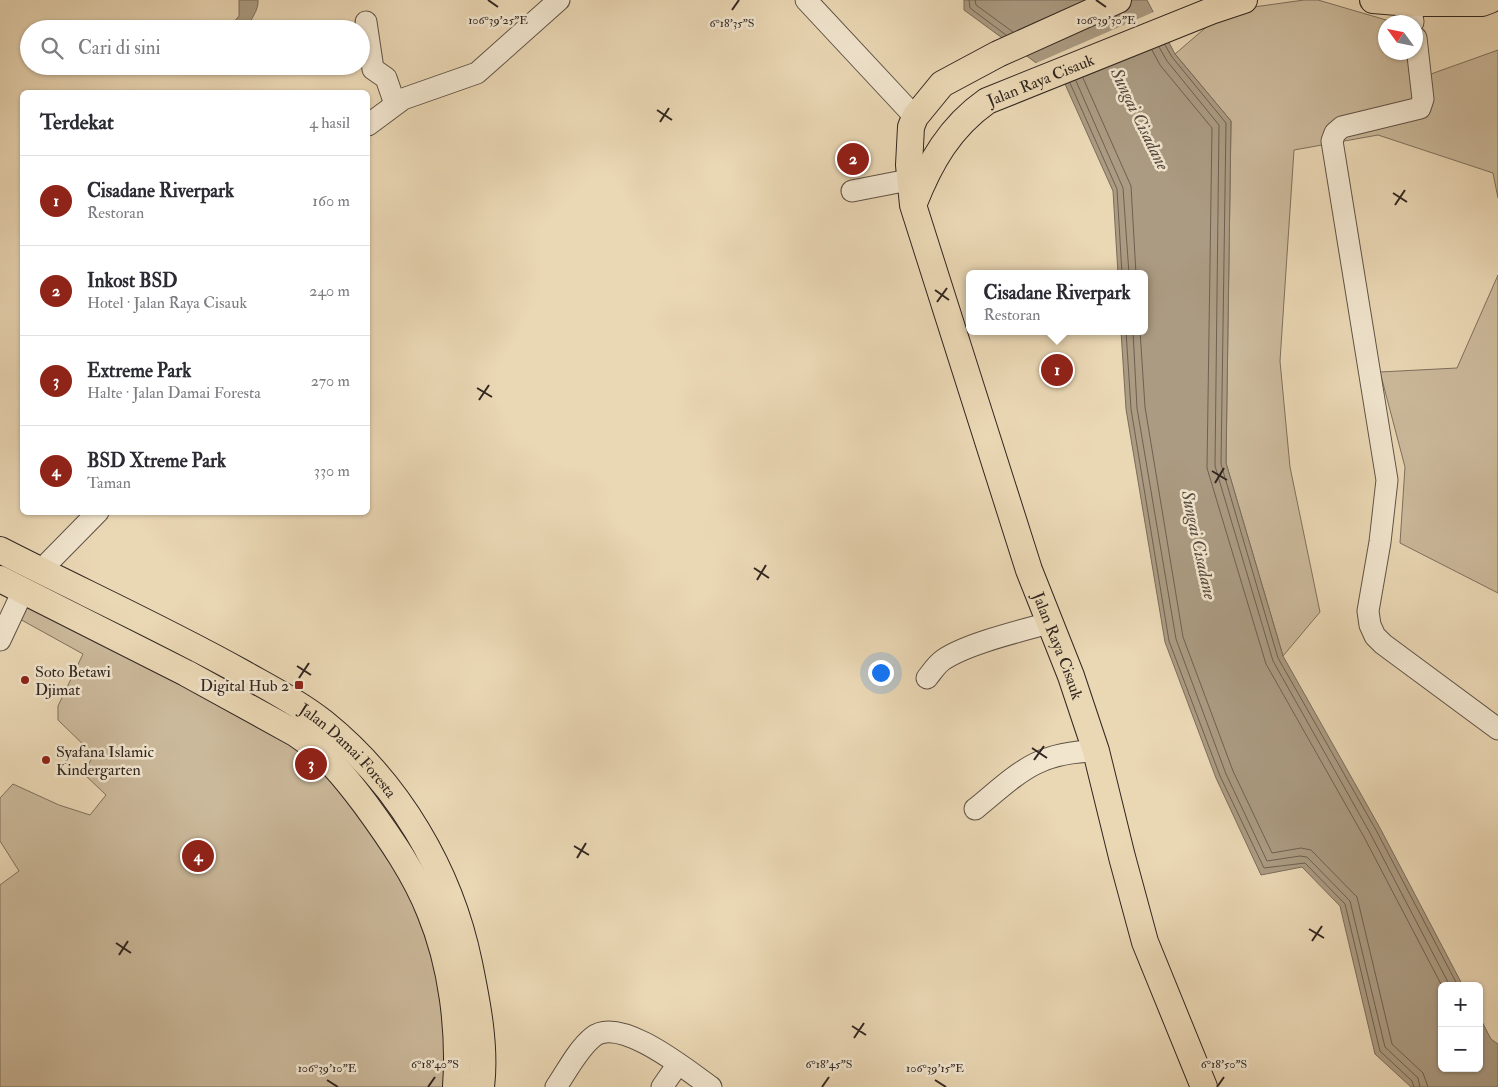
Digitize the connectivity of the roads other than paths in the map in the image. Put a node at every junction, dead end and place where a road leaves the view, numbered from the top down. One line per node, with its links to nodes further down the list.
1 (559, 0): 10 (street)
2 (806, 0): 11 (street)
3 (1118, 0): 11 (main road, Jalan Raya Cisauk)
4 (1244, 0): 13 (main road, Jalan Raya Cisauk)
5 (1373, 0): 7 (main road)
6 (1490, 0): 7 (main road)
7 (1411, 8)
8 (370, 49): 10 (street)
9 (1419, 60): 25 (street)
10 (395, 104): 12 (street)
11 (915, 117): 13 (main road, Jalan Raya Cisauk)
12 (370, 123)
13 (916, 187): 14 (street); 20 (main road, Jalan Raya Cisauk)
14 (852, 191)
15 (95, 515): 17 (street)
16 (0, 550): 17 (main road, Jalan Damai Foresta)
17 (40, 571): 22 (main road, Jalan Damai Foresta)
18 (0, 579): 19 (main road, Jalan Damai Foresta)
19 (23, 590): 21 (street); 23 (main road, Jalan Damai Foresta)
20 (1049, 623): 24 (street); 26 (main road, Jalan Raya Cisauk)
21 (0, 640)
22 (200, 649): 23 (main road); 30 (main road, Jalan Damai Foresta)
23 (186, 673): 29 (main road, Jalan Damai Foresta)
24 (927, 678)
25 (1498, 729)
26 (1096, 751): 27 (street); 34 (main road, Jalan Raya Cisauk)
27 (975, 810)
28 (678, 1064): 31 (street); 32 (street); 33 (street)
29 (456, 1087)
30 (481, 1087)
31 (556, 1087)
32 (662, 1087)
33 (712, 1087)
34 (1204, 1087)

